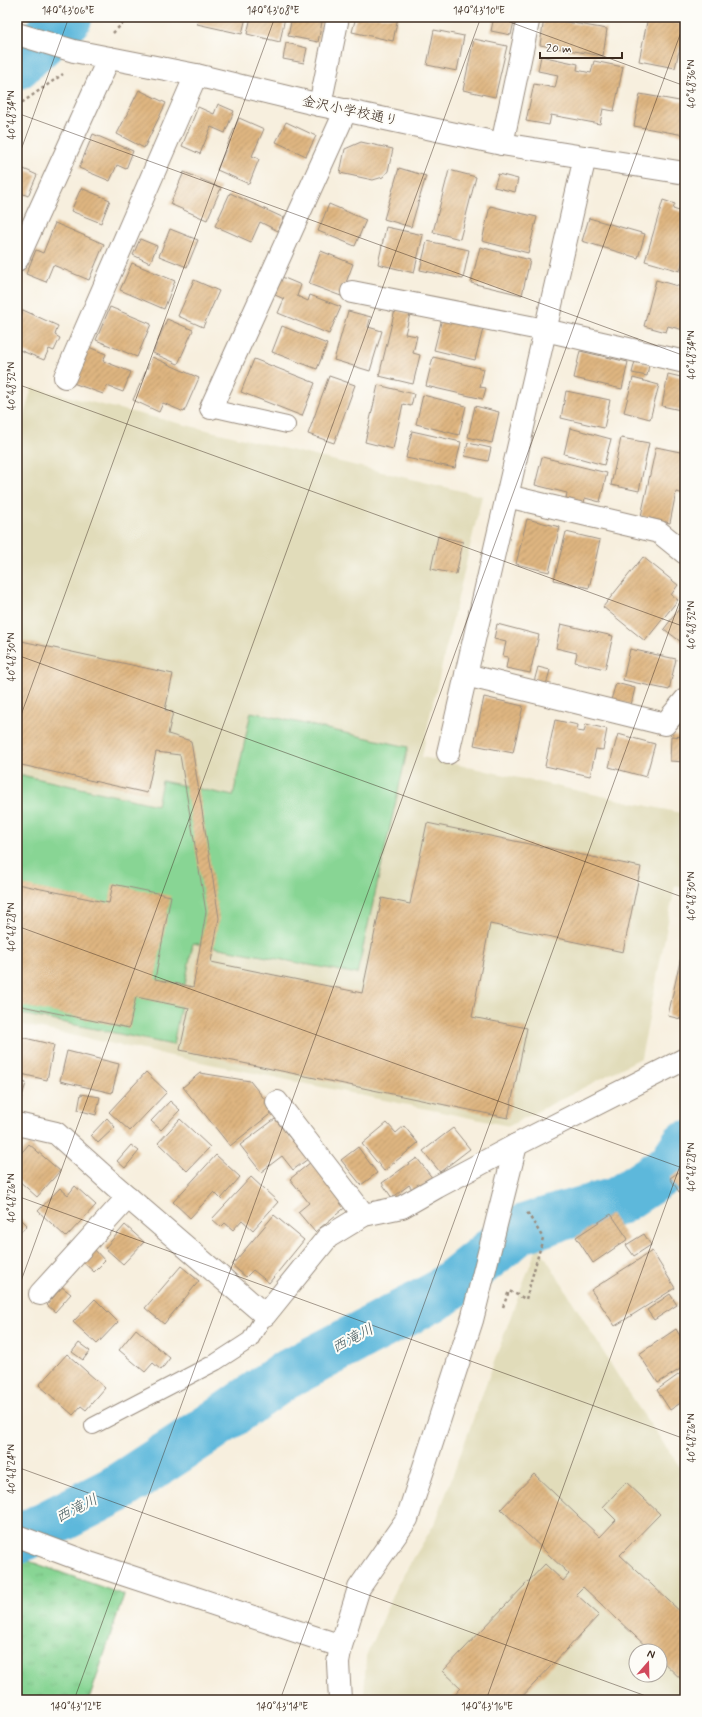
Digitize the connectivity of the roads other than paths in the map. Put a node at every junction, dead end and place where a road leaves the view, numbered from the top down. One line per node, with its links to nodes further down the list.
1 (338, 17): 6 (street)
2 (530, 17): 8 (street)
3 (17, 34): 4 (street, 金沢小学校通り)
4 (109, 48): 5 (street, 金沢小学校通り); 11 (street)
5 (196, 75): 6 (street, 金沢小学校通り); 15 (street)
6 (320, 105): 7 (street, 金沢小学校通り)
7 (346, 110): 8 (street, 金沢小学校通り); 16 (street)
8 (502, 144): 9 (street, 金沢小学校通り)
9 (585, 156): 10 (street, 金沢小学校通り); 13 (street)
10 (685, 173)
11 (17, 260)
12 (352, 292): 13 (street)
13 (545, 330): 14 (street); 18 (street)
14 (685, 362)
15 (65, 377)
16 (211, 408): 17 (lane)
17 (288, 425)
18 (507, 496): 19 (street); 20 (street)
19 (685, 553)
20 (466, 675): 21 (street); 22 (street)
21 (685, 700)
22 (448, 753)
23 (685, 1059): 26 (street)
24 (277, 1102): 28 (street)
25 (17, 1124): 27 (street)
26 (516, 1145): 28 (street); 33 (street)
27 (128, 1197): 29 (street); 30 (street)
28 (364, 1215): 30 (street)
29 (40, 1294)
30 (265, 1315): 31 (lane)
31 (93, 1426)
32 (17, 1536): 33 (street)
33 (342, 1646): 34 (street)
34 (340, 1700)

